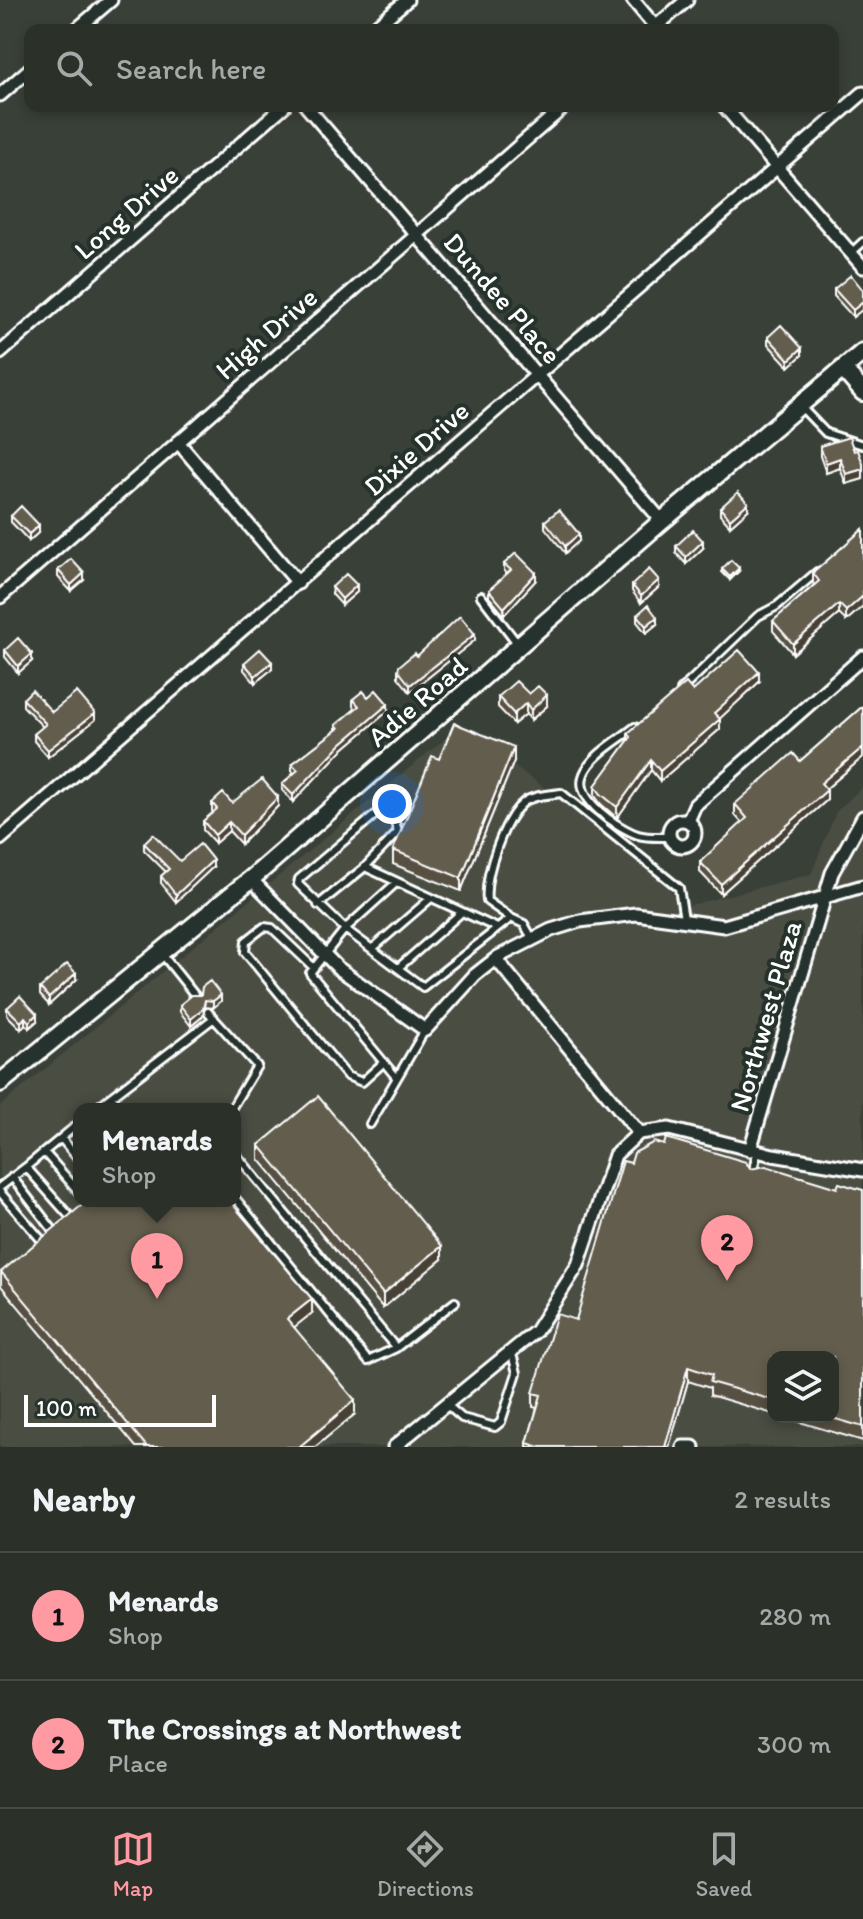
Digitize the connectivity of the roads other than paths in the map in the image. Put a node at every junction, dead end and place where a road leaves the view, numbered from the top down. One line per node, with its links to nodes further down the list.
1 (111, 0): 5 (street)
2 (407, 0): 6 (street)
3 (633, 0): 7 (street)
4 (687, 0): 8 (street)
5 (83, 24)
6 (379, 24)
7 (652, 24)
8 (661, 24)
9 (24, 74): 11 (street)
10 (863, 93): 16 (street, Dixie Drive)
11 (0, 95)
12 (277, 112): 22 (street, Long Drive)
13 (311, 112): 17 (street, Dundee Place)
14 (558, 112): 17 (street, High Drive)
15 (729, 112): 16 (street)
16 (776, 168): 19 (street); 24 (street, Dixie Drive)
17 (416, 234): 24 (street, Dundee Place); 27 (street, High Drive)
18 (863, 242): 19 (lane)
19 (851, 253): 20 (street)
20 (863, 267)
21 (863, 352): 23 (street, Adie Road)
22 (0, 353)
23 (843, 369): 25 (street); 26 (street, Adie Road)
24 (537, 375): 29 (street, Dundee Place); 31 (street, Dixie Drive)
25 (863, 392)
26 (800, 405): 28 (lane); 29 (street, Adie Road)
27 (178, 442): 31 (street); 33 (street, High Drive)
28 (863, 445)
29 (662, 521): 34 (street, Adie Road)
30 (820, 570): 36 (lane)
31 (298, 583): 41 (street, Dixie Drive)
32 (481, 596): 34 (lane)
33 (0, 597)
34 (519, 646): 43 (street, Adie Road)
35 (863, 657): 39 (street)
36 (674, 695)
37 (638, 725): 40 (lane)
38 (863, 817): 46 (street, Northwest Plaza)
39 (688, 821): 40 (street); 40 (street)
40 (670, 837)
41 (0, 839)
42 (365, 867): 44 (lane); 48 (lane); 48 (lane)
43 (251, 879): 56 (street, Adie Road); 57 (street)
44 (397, 882): 47 (lane); 53 (lane)
45 (863, 886): 46 (street, Northwest Plaza)
46 (826, 895): 51 (street, Northwest Plaza); 76 (street, Northwest Plaza)
47 (431, 898): 49 (lane); 55 (lane)
48 (318, 905): 53 (lane)
49 (462, 912): 52 (lane); 60 (lane)
50 (511, 918): 51 (lane); 52 (lane); 54 (lane)
51 (684, 922): 54 (street, Northwest Plaza)
52 (497, 928): 60 (lane)
53 (345, 929): 55 (lane); 57 (lane)
54 (532, 938): 58 (street, Northwest Plaza)
55 (372, 949): 60 (lane)
56 (161, 953): 61 (lane); 67 (street, Adie Road)
57 (322, 954): 59 (lane); 64 (street)
58 (496, 959): 64 (street, Northwest Plaza); 74 (street)
59 (313, 967): 65 (lane); 65 (lane)
60 (398, 968)
61 (197, 998)
62 (208, 1012): 63 (lane)
63 (214, 1018): 68 (lane); 71 (lane)
64 (425, 1030): 66 (lane)
65 (384, 1062): 66 (lane)
66 (396, 1077): 72 (lane)
67 (0, 1083)
68 (111, 1097): 69 (lane); 70 (lane)
69 (103, 1103)
70 (116, 1103)
71 (235, 1103)
72 (370, 1124)
73 (73, 1130): 75 (lane)
74 (639, 1133): 76 (street, Northwest Plaza); 92 (street)
75 (61, 1138): 77 (lane); 78 (lane)
76 (754, 1151): 81 (street, Northwest Plaza); 83 (lane)
77 (44, 1152): 80 (lane); 84 (lane)
78 (73, 1153)
79 (241, 1160): 91 (lane)
80 (26, 1167): 82 (lane); 87 (lane)
81 (863, 1170)
82 (12, 1177): 85 (lane); 88 (lane)
83 (752, 1177)
84 (73, 1185)
85 (0, 1190): 89 (lane)
86 (241, 1205): 91 (lane)
87 (72, 1219)
88 (56, 1234)
89 (44, 1243)
90 (455, 1302): 91 (lane)
91 (396, 1348)
92 (512, 1354): 93 (street); 93 (lane)
93 (447, 1405): 94 (street)
94 (394, 1447)
95 (683, 1447): 96 (street)
96 (693, 1447)

